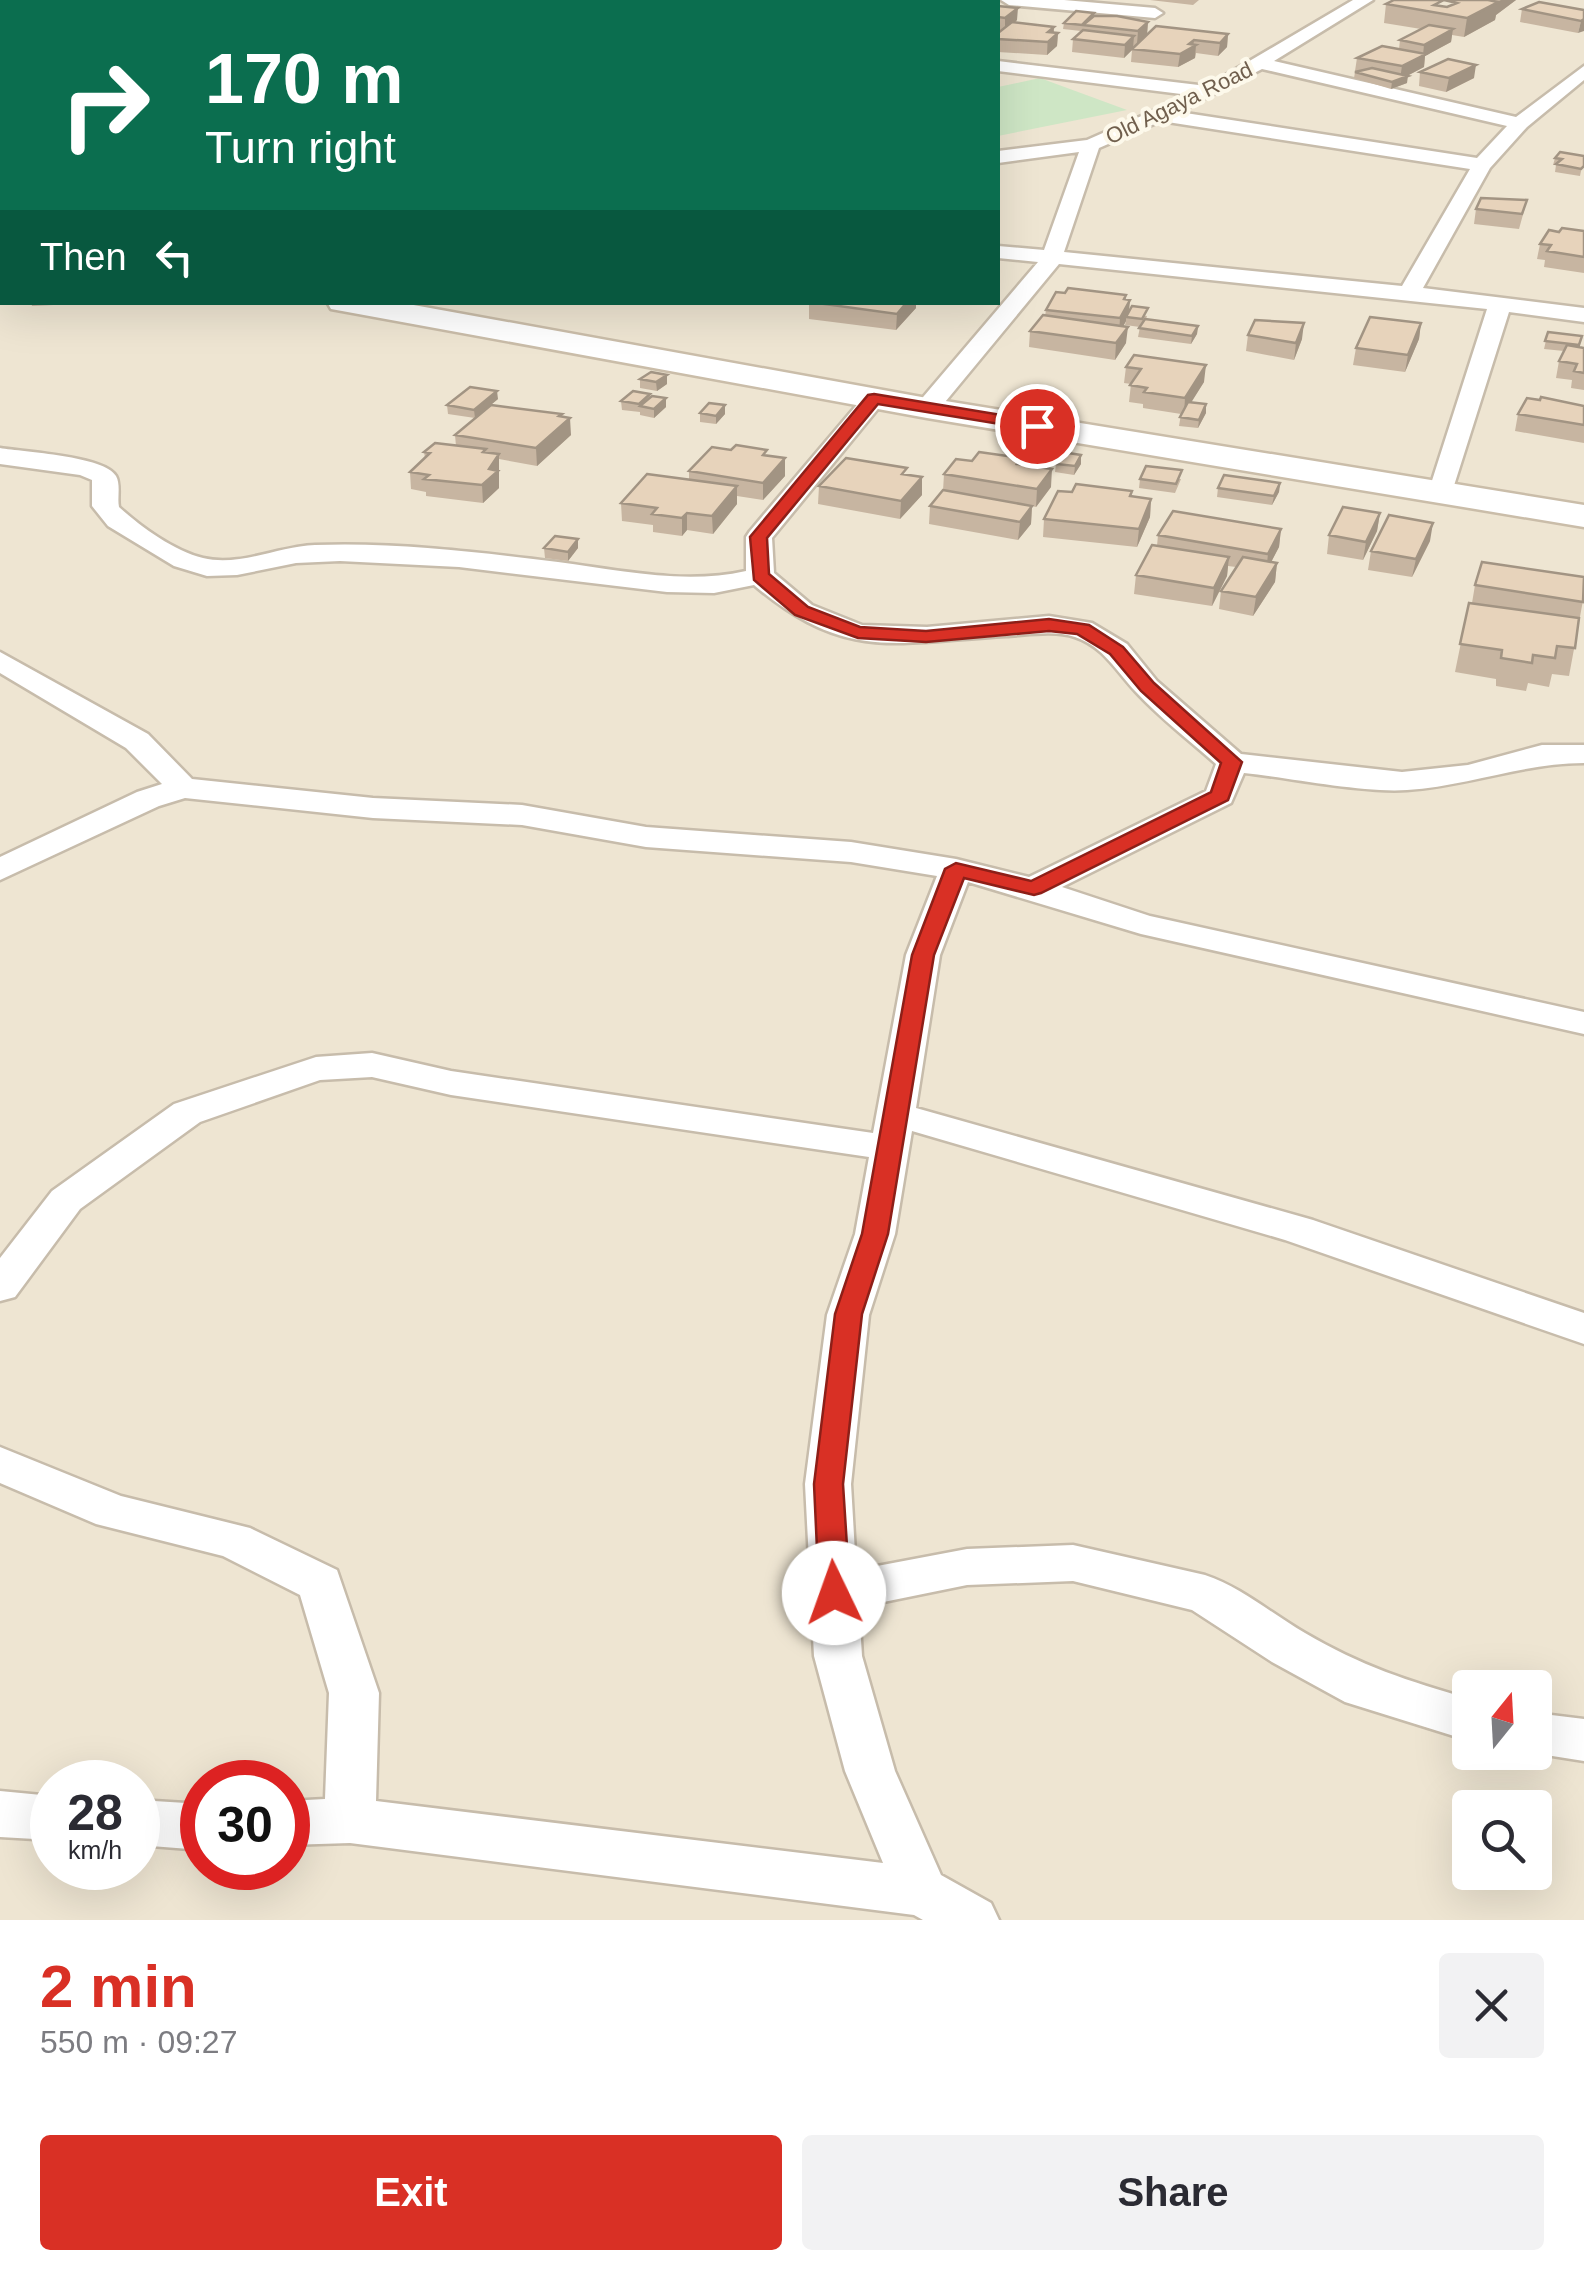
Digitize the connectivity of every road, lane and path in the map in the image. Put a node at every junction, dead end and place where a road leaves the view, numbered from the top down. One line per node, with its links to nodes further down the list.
1 (1010, 0): 3 (street)
2 (1365, 0): 4 (street, Old Agaya Road)
3 (1155, 14)
4 (1260, 63): 7 (street, Old Agaya Road); 9 (street)
5 (1000, 66): 7 (street)
6 (1584, 70): 9 (street)
7 (1210, 92): 8 (street, Old Agaya Road)
8 (1160, 115): 10 (street, Old Agaya Road); 12 (street)
9 (1520, 123): 12 (street)
10 (1091, 146): 11 (street); 14 (street, Old Agaya Road)
11 (1000, 157)
12 (1482, 165): 15 (street)
13 (1000, 252): 14 (street)
14 (1050, 260): 15 (street); 20 (street)
15 (1409, 292): 16 (street)
16 (1500, 304): 18 (street); 22 (street)
17 (358, 305): 19 (street)
18 (1584, 316)
19 (874, 399): 20 (street); 24 (street)
20 (926, 408): 22 (street)
21 (0, 456): 24 (street)
22 (1442, 490): 23 (street)
23 (1584, 516)
24 (760, 576): 27 (street)
25 (0, 661): 28 (street)
26 (1584, 754): 27 (street)
27 (1232, 762): 31 (street)
28 (182, 788): 29 (street); 30 (street)
29 (956, 869): 31 (street); 33 (street)
30 (0, 870)
31 (1034, 888): 32 (street)
32 (1584, 1023)
33 (894, 1132): 34 (street); 35 (street); 37 (street)
34 (0, 1287)
35 (1584, 1329)
36 (0, 1464): 43 (street)
37 (834, 1593): 38 (street); 45 (street)
38 (1452, 1715)
39 (1552, 1736): 40 (street)
40 (1584, 1740)
41 (0, 1814): 42 (street)
42 (30, 1816)
43 (350, 1820): 44 (street); 45 (street)
44 (310, 1822)
45 (922, 1892): 46 (street)
46 (972, 1920)

